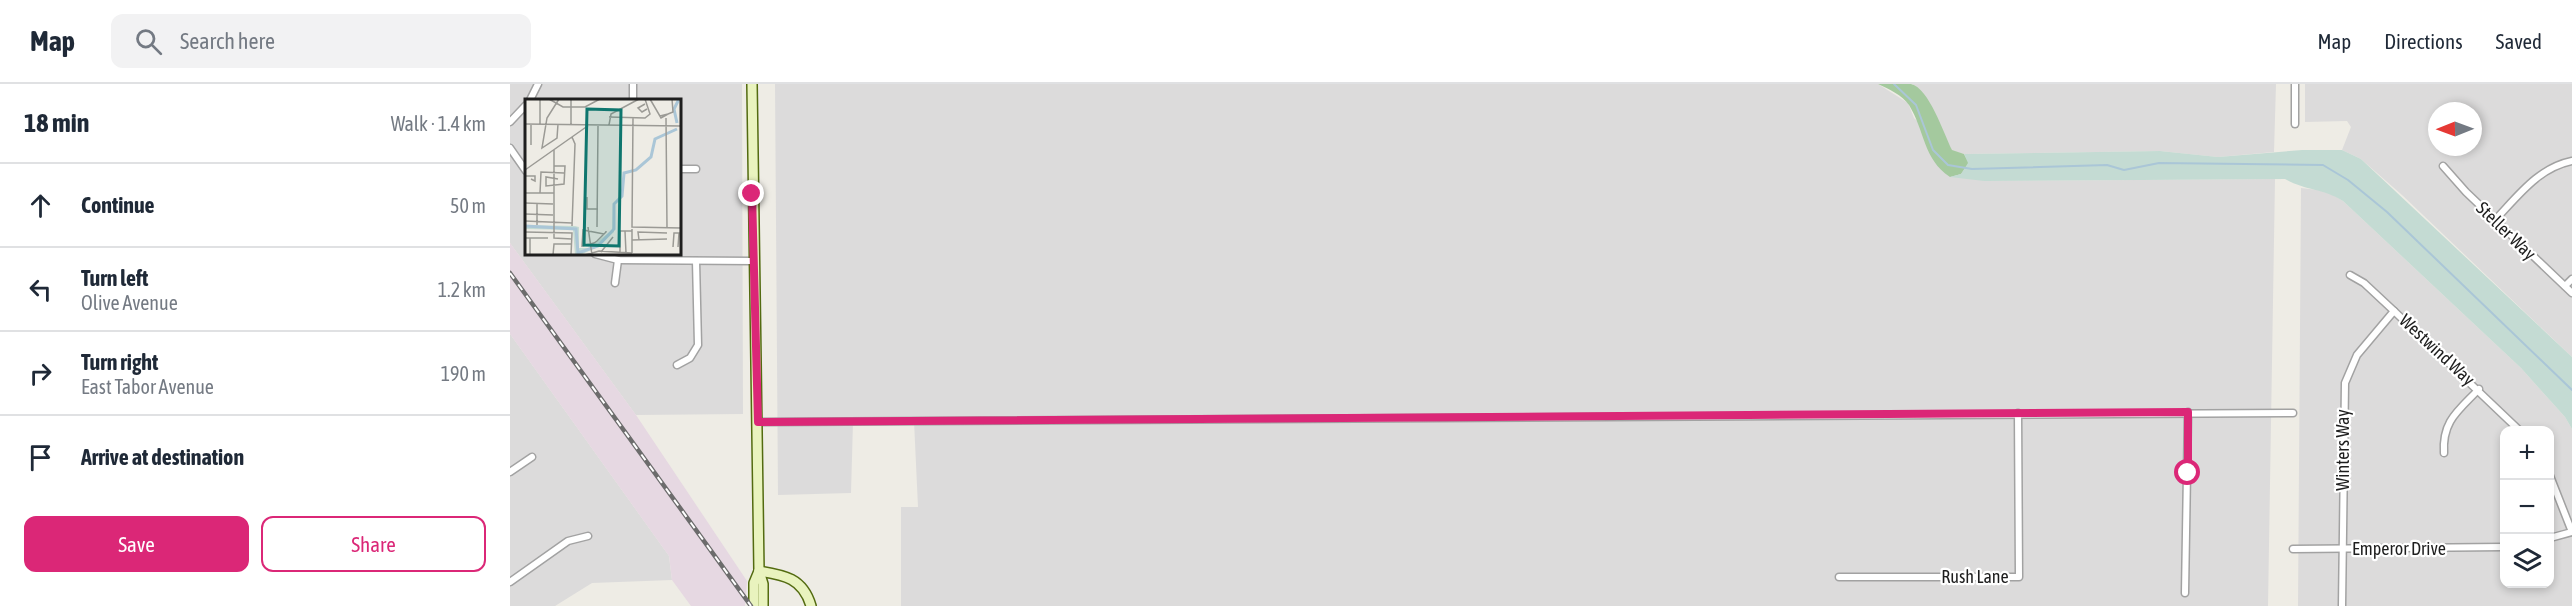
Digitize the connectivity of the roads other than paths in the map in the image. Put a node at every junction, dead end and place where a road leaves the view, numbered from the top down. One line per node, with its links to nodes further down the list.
1 (538, 84): 4 (street)
2 (752, 84): 19 (main road)
3 (2295, 84): 7 (street)
4 (530, 99)
5 (525, 106): 6 (street)
6 (510, 122)
7 (2295, 124)
8 (510, 148): 13 (street)
9 (2572, 161): 14 (street)
10 (2443, 166): 14 (street, Steller Way)
11 (681, 169): 12 (street)
12 (696, 169)
13 (525, 170)
14 (2495, 220): 23 (street, Steller Way)
15 (599, 255): 17 (street)
16 (633, 257): 17 (street); 18 (street)
17 (618, 260): 22 (street)
18 (696, 261): 19 (street); 26 (street)
19 (753, 261): 31 (main road)
20 (2350, 275): 25 (street, Westwind Way)
21 (2572, 279): 23 (street)
22 (615, 283)
23 (2565, 286): 24 (street, Steller Way)
24 (2572, 293)
25 (2394, 311): 27 (street, Westwind Way); 42 (street, Winters Way)
26 (677, 365)
27 (2479, 389): 32 (street, Westwind Way); 33 (street)
28 (2188, 412): 29 (street); 30 (street); 46 (street)
29 (2018, 413): 31 (street); 44 (street, Rush Lane)
30 (2292, 413)
31 (758, 422): 43 (main road)
32 (2515, 426)
33 (2444, 453)
34 (532, 457): 35 (street)
35 (510, 472)
36 (2552, 480): 37 (street)
37 (2572, 532): 39 (street)
38 (588, 536): 45 (street)
39 (2554, 537)
40 (2500, 547): 42 (street, Emperor Drive)
41 (2293, 549): 42 (street, Emperor Drive)
42 (2342, 549): 50 (street, Winters Way)
43 (759, 571): 47 (main road); 48 (main road); 49 (main road)
44 (1839, 577)
45 (510, 582)
46 (2185, 593)
47 (754, 606)
48 (763, 606)
49 (811, 606)
50 (2343, 606)

